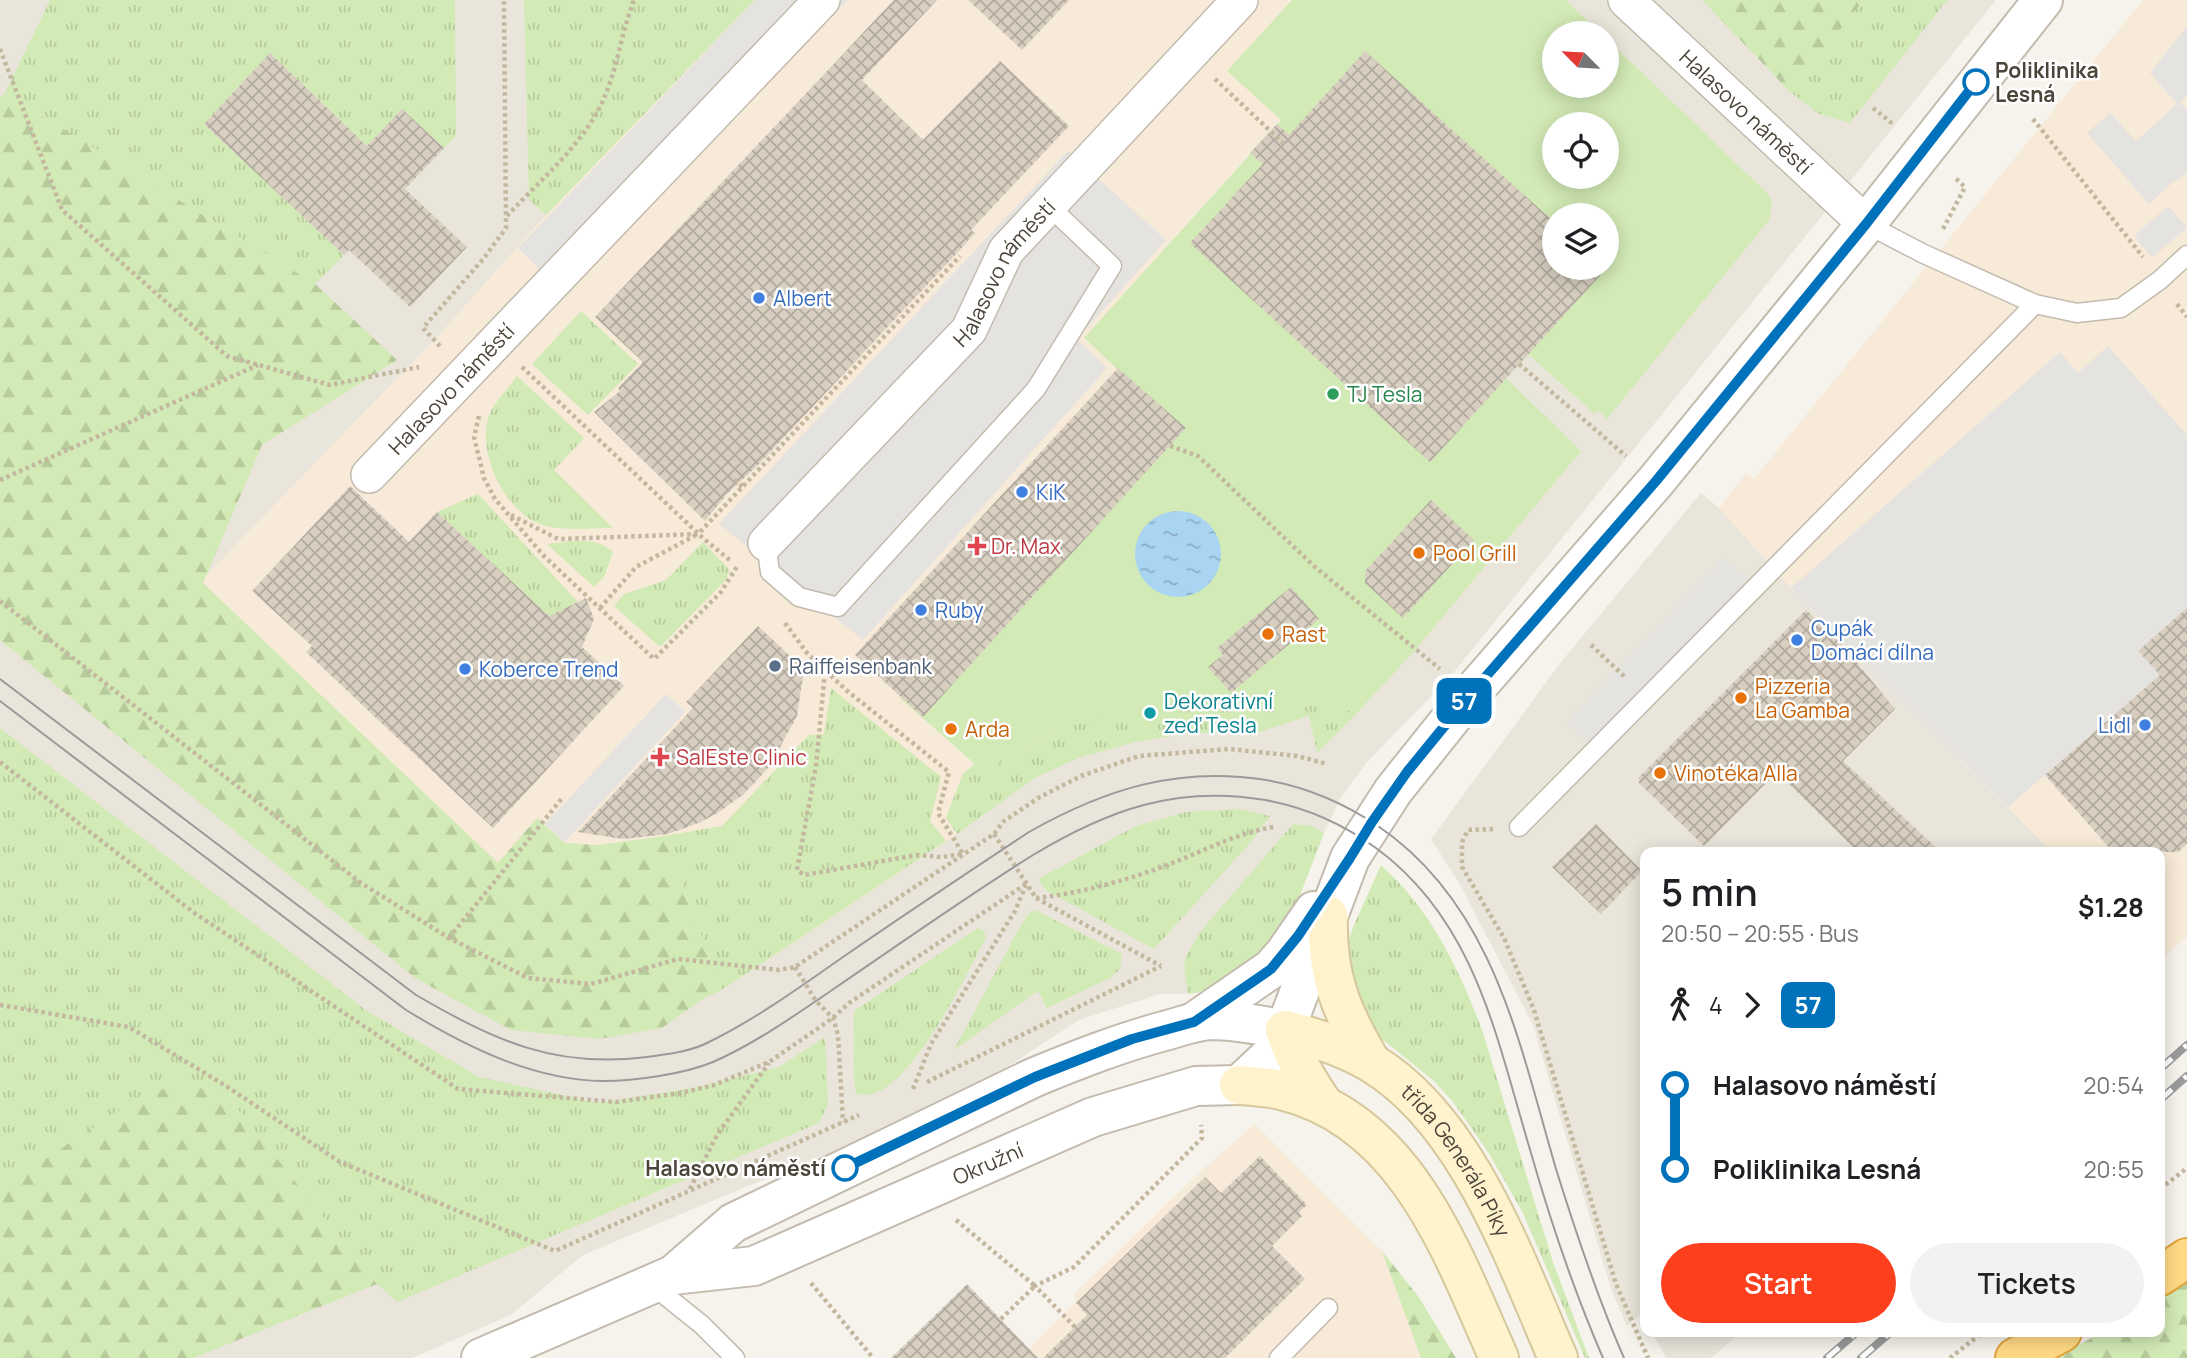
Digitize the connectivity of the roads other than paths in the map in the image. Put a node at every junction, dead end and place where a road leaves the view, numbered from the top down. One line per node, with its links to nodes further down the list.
1 (822, 0): 9 (street, Halasovo náměstí)
2 (1240, 0): 5 (street, Halasovo náměstí)
3 (1626, 0): 6 (street, Halasovo náměstí)
4 (2043, 0): 6 (street)
5 (1049, 206): 10 (street, Halasovo náměstí); 10 (lane)
6 (1866, 224): 8 (lane); 12 (street)
7 (2187, 256): 8 (lane)
8 (2035, 304): 11 (lane)
9 (369, 475)
10 (766, 543)
11 (1519, 827)
12 (1350, 858): 13 (street); 14 (street)
13 (1328, 915): 15 (street); 16 (main road)
14 (1194, 1022): 15 (street, Okružní); 21 (street, Okružní)
15 (1286, 1030): 16 (main road, třída Generála Píky); 17 (street); 18 (main road)
16 (1371, 1062): 28 (main road, třída Generála Píky)
17 (1239, 1085): 18 (main road); 21 (street, Okružní)
18 (1324, 1105): 27 (main road)
19 (2187, 1258): 20 (highway)
20 (2165, 1273)
21 (662, 1279): 24 (lane); 25 (street, Okružní)
22 (1328, 1308): 26 (lane)
23 (2053, 1337): 29 (highway)
24 (731, 1357)
25 (481, 1358)
26 (1279, 1358)
27 (1499, 1358)
28 (1558, 1358)
29 (2015, 1358)

